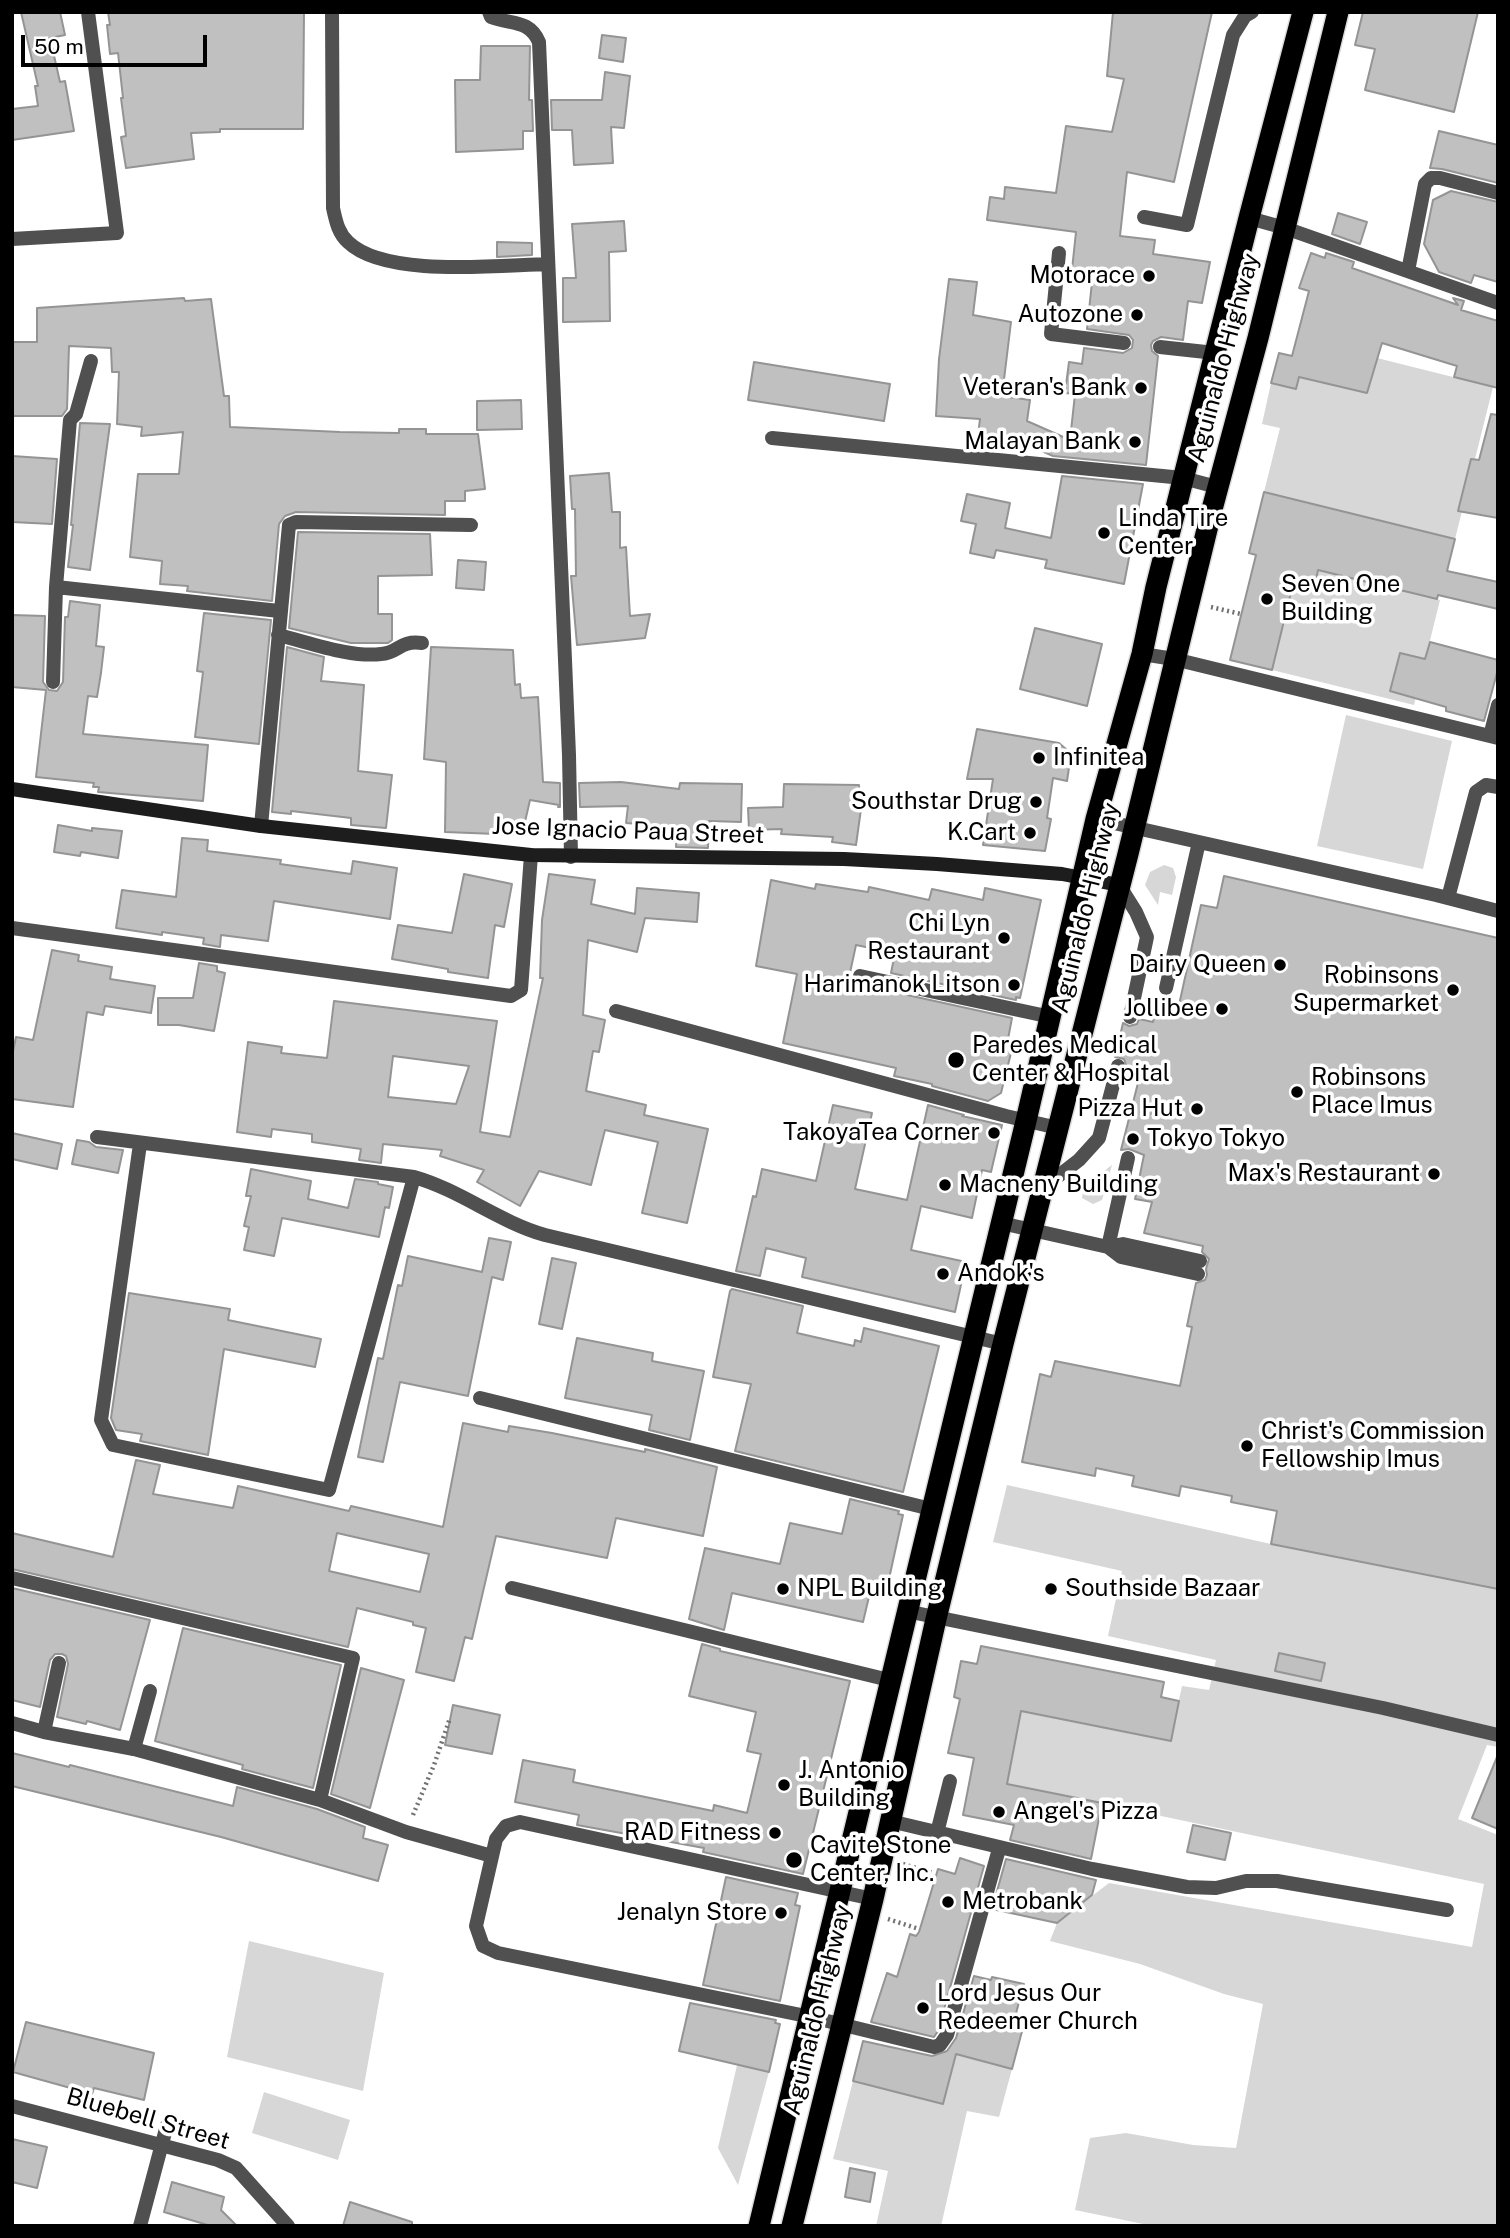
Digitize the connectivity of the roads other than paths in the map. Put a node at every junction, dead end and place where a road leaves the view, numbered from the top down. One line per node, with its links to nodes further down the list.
1 (88, 12): 11 (street)
2 (332, 12): 13 (street)
3 (489, 12): 13 (street)
4 (1252, 12): 8 (street)
5 (1303, 12): 9 (highway, Aguinaldo Highway)
6 (1338, 12): 10 (highway, Aguinaldo Highway)
7 (1498, 193): 14 (street)
8 (1144, 217)
9 (1249, 218): 10 (street); 18 (highway, Aguinaldo Highway)
10 (1285, 228): 14 (street); 22 (highway, Aguinaldo Highway)
11 (12, 239)
12 (1059, 253): 16 (street)
13 (548, 264): 40 (street)
14 (1408, 271): 15 (street)
15 (1498, 303)
16 (1124, 343)
17 (1160, 347): 18 (street)
18 (1215, 353): 21 (highway, Aguinaldo Highway)
19 (91, 361): 24 (street)
20 (772, 438): 21 (street)
21 (1184, 478): 22 (street); 28 (highway, Aguinaldo Highway)
22 (1217, 487): 29 (highway, Aguinaldo Highway)
23 (471, 525): 25 (street)
24 (56, 587): 25 (street); 30 (street)
25 (279, 611): 26 (street)
26 (278, 635): 27 (street); 37 (street)
27 (422, 643)
28 (1142, 654): 29 (street); 35 (highway, Aguinaldo Highway)
29 (1174, 659): 32 (street); 36 (highway, Aguinaldo Highway)
30 (53, 682)
31 (1498, 705): 32 (street)
32 (1494, 737)
33 (1498, 788): 43 (street)
34 (12, 789): 37 (street, Jose Ignacio Paua Street)
35 (1096, 819): 36 (street); 41 (highway, Aguinaldo Highway)
36 (1134, 826): 38 (street); 42 (highway, Aguinaldo Highway)
37 (261, 827): 39 (street, Jose Ignacio Paua Street)
38 (1199, 842): 43 (street); 47 (street)
39 (531, 855): 40 (street, Jose Ignacio Paua Street); 45 (street)
40 (571, 857): 41 (street, Jose Ignacio Paua Street)
41 (1082, 877): 42 (street, Jose Ignacio Paua Street); 49 (highway, Aguinaldo Highway)
42 (1119, 885): 50 (street); 53 (highway, Aguinaldo Highway)
43 (1448, 898): 44 (street)
44 (1498, 911)
45 (12, 928)
46 (860, 976): 49 (street)
47 (1166, 988)
48 (616, 1011): 52 (street)
49 (1051, 1017): 52 (highway, Aguinaldo Highway)
50 (1130, 1017)
51 (1118, 1066): 58 (street)
52 (1026, 1121): 53 (street); 59 (highway, Aguinaldo Highway)
53 (1058, 1128): 58 (highway, Aguinaldo Highway)
54 (97, 1137): 55 (street)
55 (140, 1144): 57 (street); 57 (street)
56 (1128, 1158): 61 (street)
57 (414, 1177): 63 (street)
58 (1042, 1188): 60 (highway, Aguinaldo Highway)
59 (1001, 1223): 60 (street); 63 (highway, Aguinaldo Highway)
60 (1032, 1230): 61 (street); 64 (highway, Aguinaldo Highway)
61 (1108, 1247): 62 (street)
62 (1199, 1268)
63 (974, 1337): 64 (street); 66 (highway, Aguinaldo Highway)
64 (1003, 1344): 70 (highway, Aguinaldo Highway)
65 (480, 1398): 66 (street)
66 (931, 1509): 69 (highway, Aguinaldo Highway)
67 (12, 1578): 79 (street)
68 (512, 1588): 72 (street)
69 (906, 1611): 70 (street); 72 (highway, Aguinaldo Highway)
70 (936, 1619): 76 (street); 80 (highway, Aguinaldo Highway)
71 (59, 1663): 75 (street)
72 (889, 1680): 84 (highway, Aguinaldo Highway)
73 (150, 1691): 77 (street)
74 (12, 1723): 75 (street)
75 (44, 1732): 77 (street)
76 (1498, 1735)
77 (134, 1749): 79 (street)
78 (950, 1780): 81 (street)
79 (320, 1800): 83 (street)
80 (890, 1821): 81 (street); 85 (highway, Aguinaldo Highway)
81 (937, 1833): 82 (street)
82 (999, 1849): 86 (street); 88 (street)
83 (492, 1856): 84 (street); 87 (street)
84 (841, 1891): 85 (street); 87 (highway, Aguinaldo Highway)
85 (873, 1899): 88 (highway, Aguinaldo Highway)
86 (1447, 1910)
87 (811, 2017): 88 (street); 94 (highway, Aguinaldo Highway)
88 (841, 2024): 95 (highway, Aguinaldo Highway)
89 (12, 2106): 91 (street, Bluebell Street)
90 (167, 2125): 91 (street)
91 (162, 2144): 92 (street); 93 (street, Bluebell Street)
92 (140, 2226)
93 (288, 2226)
94 (759, 2226)
95 (792, 2226)

